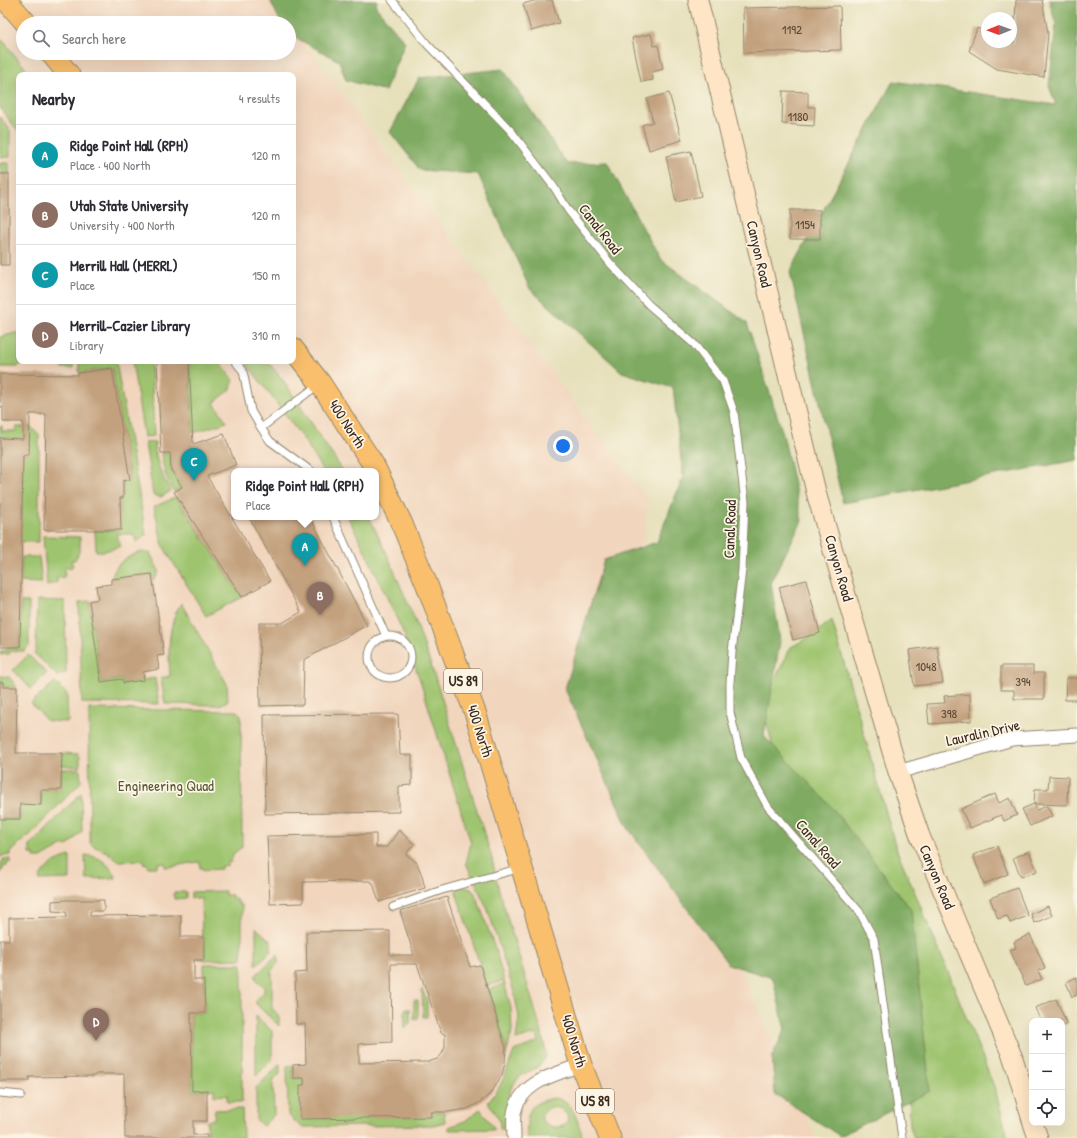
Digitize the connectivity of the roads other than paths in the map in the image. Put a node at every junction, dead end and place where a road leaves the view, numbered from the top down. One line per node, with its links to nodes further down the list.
1 (6, 0): 4 (main road)
2 (392, 0): 27 (lane, Canal Road)
3 (698, 0): 17 (street, Canyon Road)
4 (20, 16)
5 (57, 60): 6 (main road)
6 (67, 72)
7 (296, 353): 9 (main road, 400 North / US 89)
8 (237, 364): 10 (lane)
9 (320, 383): 10 (lane); 12 (main road, 400 North / US 89)
10 (261, 428): 11 (lane)
11 (307, 468)
12 (375, 468)
13 (379, 476): 18 (main road, 400 North / US 89)
14 (334, 520): 15 (lane)
15 (386, 636): 15 (lane)
16 (1077, 735): 17 (street, Lauralin Drive)
17 (898, 772): 23 (street, Canyon Road)
18 (523, 868): 19 (lane); 20 (main road, 400 North / US 89)
19 (393, 907)
20 (581, 1065): 25 (street); 26 (main road, 400 North / US 89)
21 (0, 1093): 22 (lane)
22 (21, 1095)
23 (1029, 1110)
24 (1034, 1126): 28 (street)
25 (514, 1138)
26 (610, 1138)
27 (902, 1138)
28 (1038, 1138)

